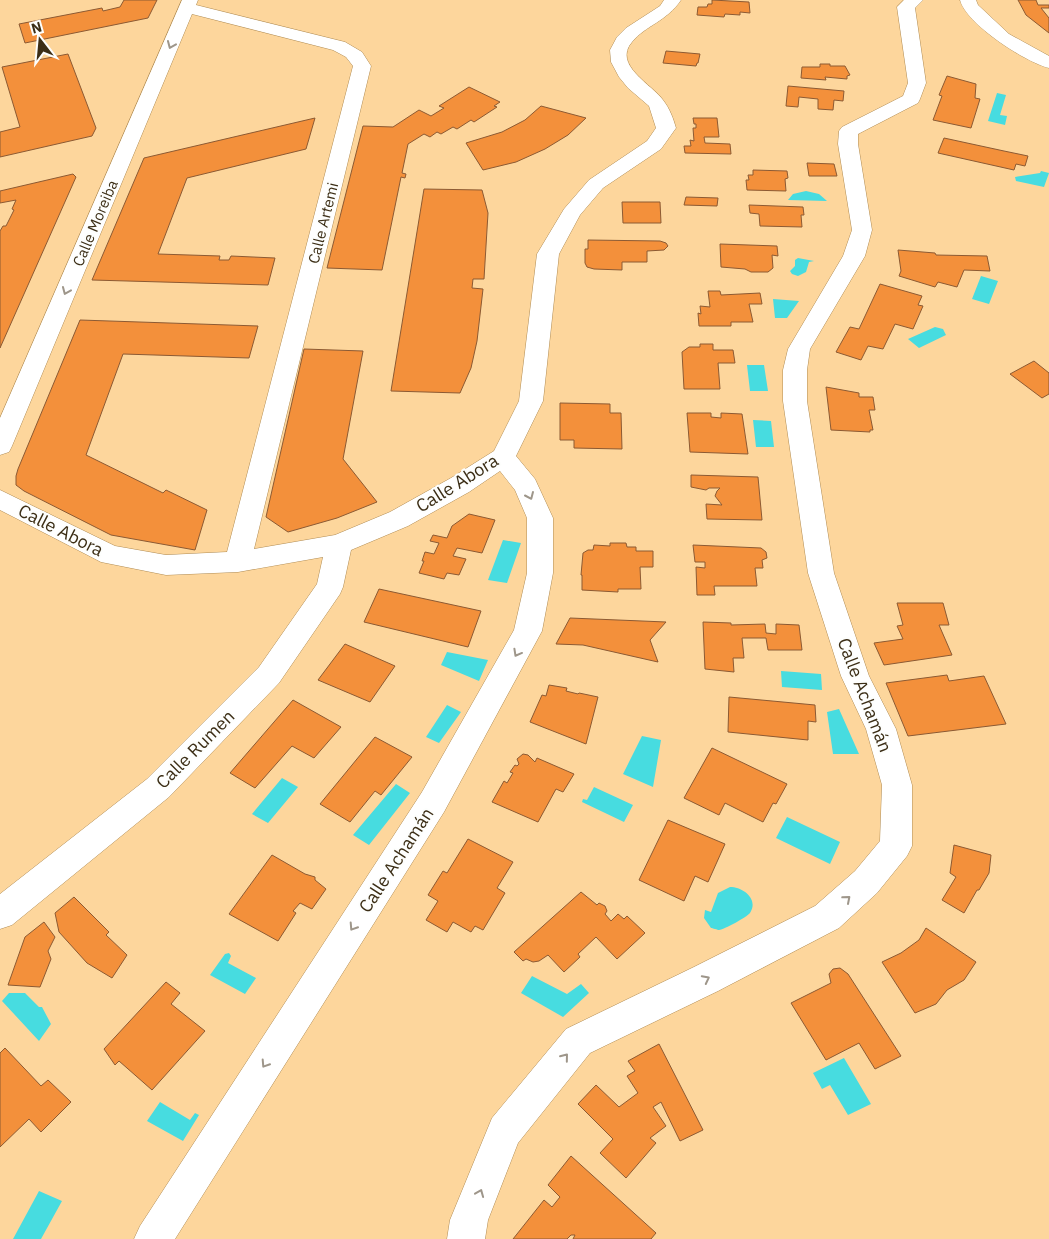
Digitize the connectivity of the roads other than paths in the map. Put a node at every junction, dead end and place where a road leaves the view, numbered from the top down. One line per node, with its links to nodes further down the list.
1 (672, 0): 7 (street, Calle Abora)
2 (914, 0): 13 (street, Calle Achamán, one-way to 2)
3 (968, 0): 5 (street)
4 (189, 4): 6 (street, Calle Moreiba, one-way to 6); 10 (street, Calle Artemi)
5 (1049, 63)
6 (0, 446)
7 (503, 457): 9 (street, Calle Abora); 12 (street, Calle Achamán, one-way to 12)
8 (0, 499): 10 (street, Calle Abora)
9 (339, 544): 10 (street, Calle Abora); 11 (street, Calle Rumen)
10 (238, 562)
11 (0, 914)
12 (153, 1239)
13 (466, 1239)

